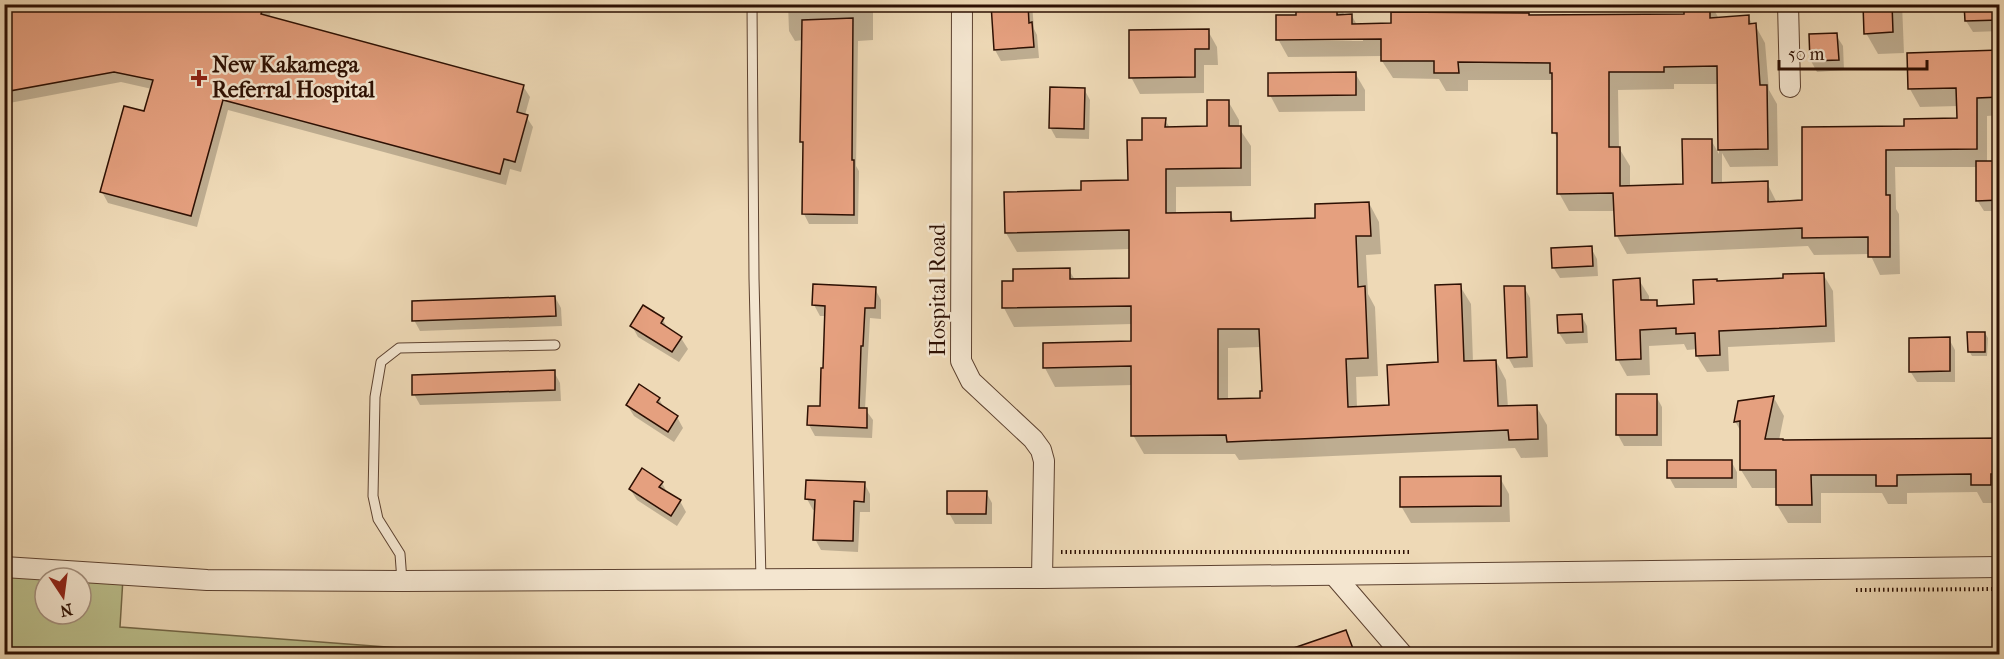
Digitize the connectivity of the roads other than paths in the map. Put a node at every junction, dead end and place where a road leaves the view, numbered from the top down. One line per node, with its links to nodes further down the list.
1 (752, 4): 11 (lane)
2 (962, 4): 9 (street, Hospital Road)
3 (1788, 4): 4 (street)
4 (1790, 87)
5 (555, 345): 10 (lane)
6 (4, 567): 10 (street)
7 (2000, 567): 8 (street)
8 (1334, 575): 9 (street); 12 (street)
9 (1042, 578): 11 (street)
10 (402, 580): 11 (street)
11 (761, 580)
12 (1402, 654)

